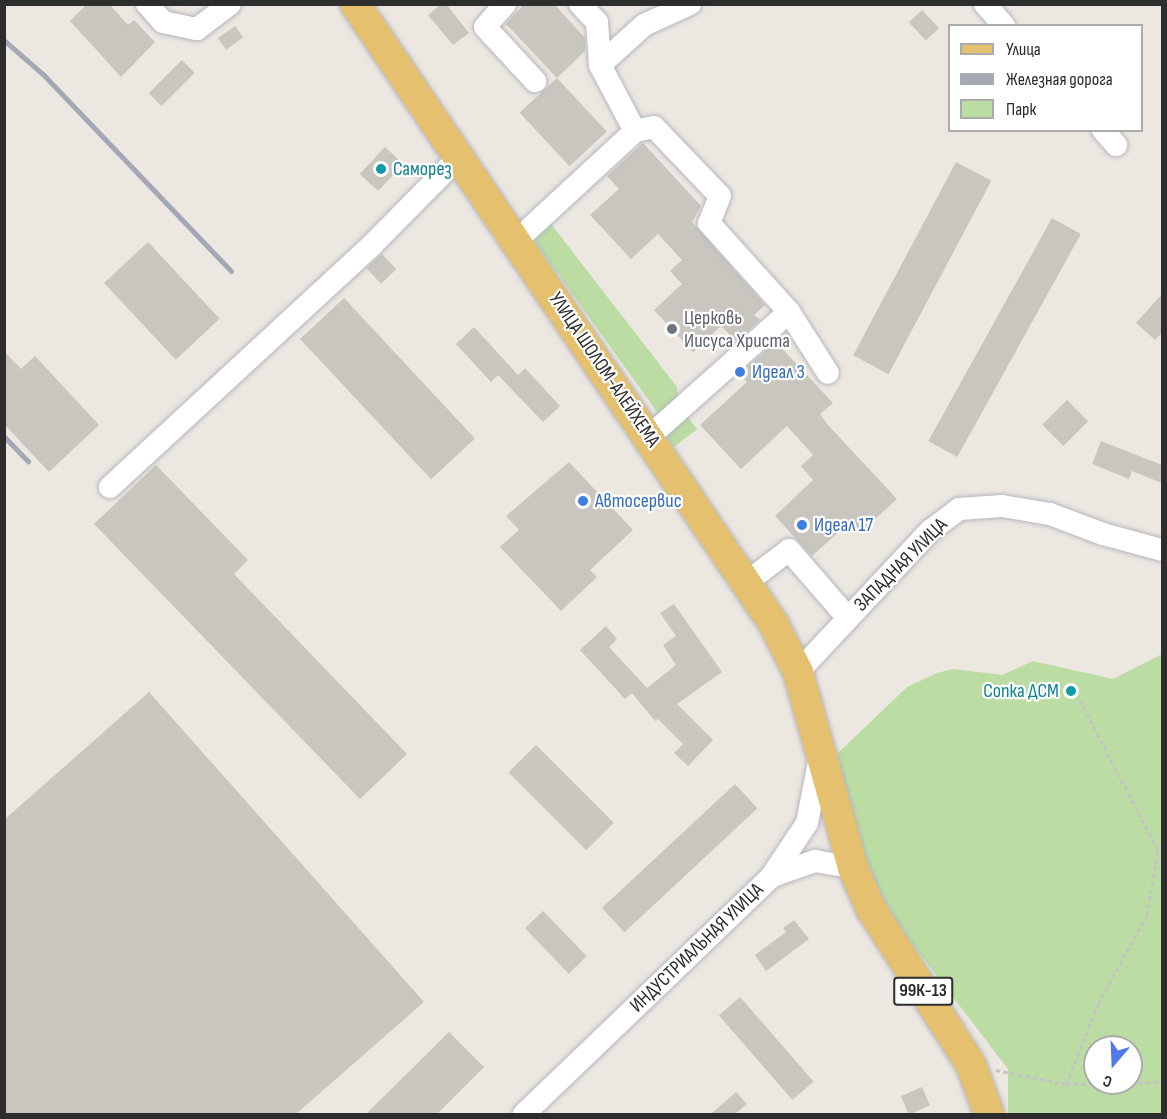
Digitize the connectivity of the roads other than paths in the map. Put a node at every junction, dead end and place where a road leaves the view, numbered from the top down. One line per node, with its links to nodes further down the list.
1 (147, 4): 2 (street)
2 (230, 4)
3 (356, 4): 12 (main road, УЛИЦА ШОЛОМ-АЛЕЙХЕМА)
4 (505, 4): 10 (street)
5 (580, 4): 9 (street)
6 (985, 4): 8 (street)
7 (675, 7): 9 (street)
8 (1002, 24)
9 (600, 65): 11 (street)
10 (535, 81)
11 (634, 131): 13 (street); 14 (street)
12 (459, 157): 13 (main road, УЛИЦА ШОЛОМ-АЛЕЙХЕМА); 17 (street)
13 (516, 241): 16 (main road, УЛИЦА ШОЛОМ-АЛЕЙХЕМА)
14 (789, 312): 15 (street); 16 (street)
15 (828, 373)
16 (650, 436): 19 (main road, УЛИЦА ШОЛОМ-АЛЕЙХЕМА)
17 (110, 487)
18 (1162, 550): 20 (street, ЗАПАДНАЯ УЛИЦА)
19 (746, 583): 20 (street); 21 (main road, УЛИЦА ШОЛОМ-АЛЕЙХЕМА)
20 (848, 618): 21 (street, ЗАПАДНАЯ УЛИЦА)
21 (798, 672): 22 (main road, УЛИЦА ШОЛОМ-АЛЕЙХЕМА)
22 (821, 752): 23 (main road, 99К-13); 24 (street, ИНДУСТРИАЛЬНАЯ УЛИЦА)
23 (853, 868): 24 (street); 26 (main road, 99К-13)
24 (771, 877): 25 (street, ИНДУСТРИАЛЬНАЯ УЛИЦА)
25 (524, 1114)
26 (989, 1114)

